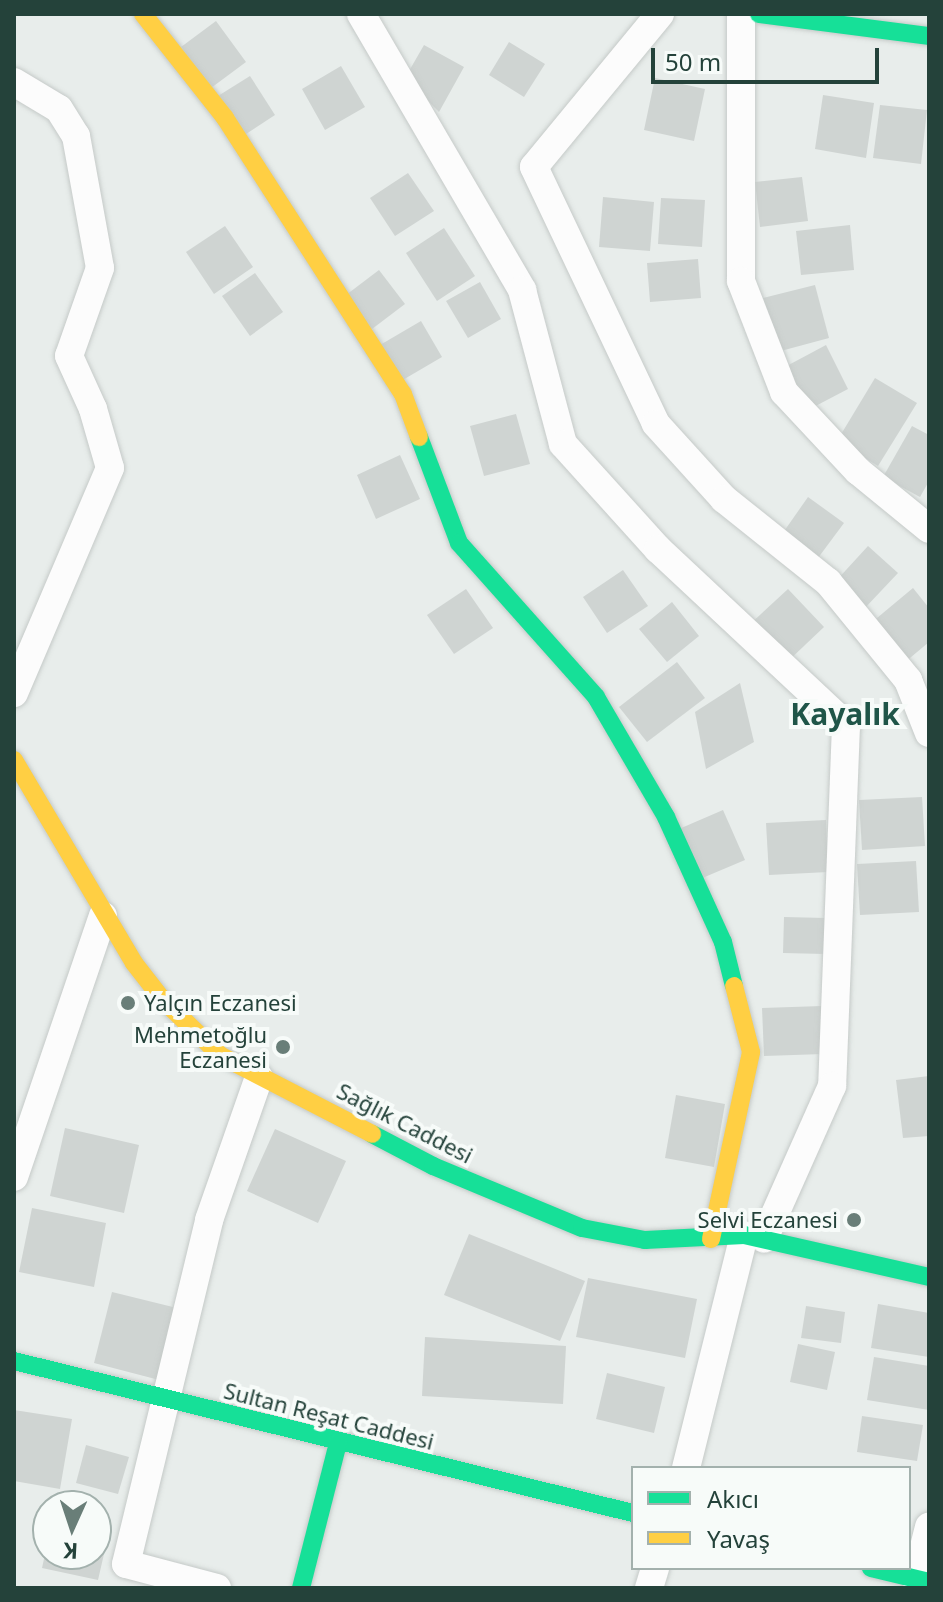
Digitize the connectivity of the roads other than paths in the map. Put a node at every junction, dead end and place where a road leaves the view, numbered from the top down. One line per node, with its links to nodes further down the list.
1 (143, 14): 16 (street)
2 (361, 14): 15 (street)
3 (660, 14): 10 (street)
4 (741, 14): 8 (street)
5 (759, 14): 6 (street)
6 (929, 36)
7 (14, 82): 9 (street)
8 (929, 529)
9 (14, 693)
10 (929, 733)
11 (14, 760): 12 (street, Sağlık Caddesi)
12 (103, 916): 13 (street, Sağlık Caddesi); 14 (street)
13 (259, 1077): 16 (street, Sağlık Caddesi); 19 (street)
14 (14, 1177)
15 (754, 1237): 16 (street, Sağlık Caddesi); 17 (street, Sağlık Caddesi); 21 (street)
16 (711, 1239)
17 (929, 1277)
18 (14, 1361): 19 (street, Sultan Reşat Caddesi)
19 (168, 1401): 20 (street, Sultan Reşat Caddesi); 26 (street)
20 (338, 1443): 22 (street, Sultan Reşat Caddesi); 27 (street)
21 (687, 1466)
22 (631, 1513)
23 (929, 1527): 25 (street)
24 (880, 1570): 25 (street)
25 (923, 1580)
26 (217, 1588)
27 (301, 1588)

